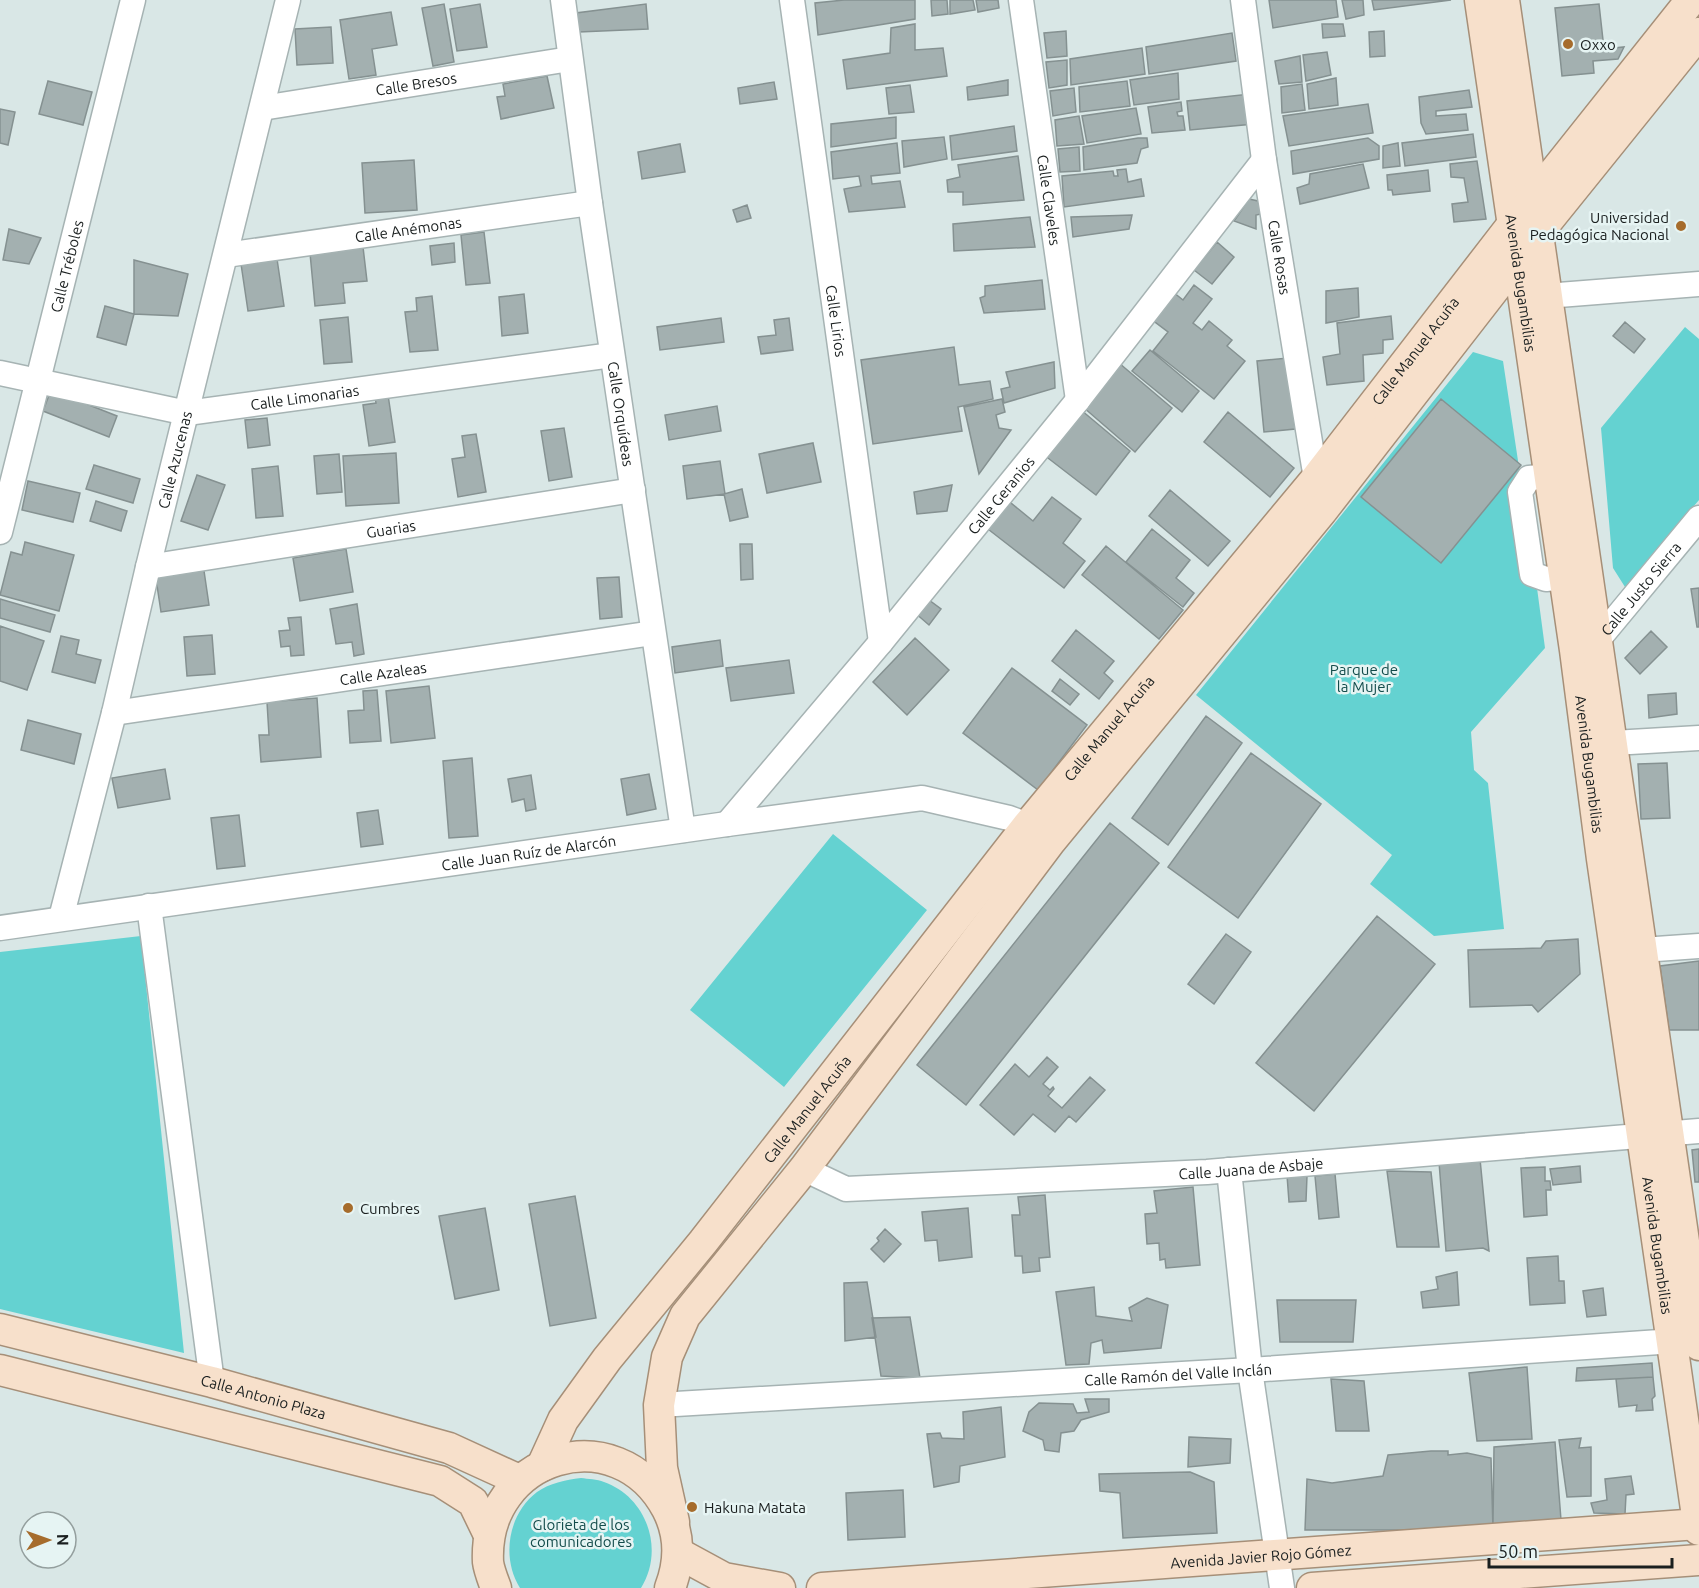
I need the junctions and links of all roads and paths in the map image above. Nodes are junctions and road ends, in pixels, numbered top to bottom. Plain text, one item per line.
1 (133, 0) edge
2 (288, 0) edge
3 (563, 0) edge
4 (792, 0) edge
5 (1021, 0) edge
6 (1243, 0) edge
7 (1480, 0) edge
8 (1504, 0) edge
9 (1691, 0) edge
10 (1699, 33) edge
11 (570, 59) junction
12 (262, 108) junction
13 (1264, 160) junction
14 (1532, 200) junction
15 (590, 203) junction
16 (1525, 230) junction
17 (226, 255) junction
18 (1517, 261) junction
19 (1699, 284) edge
20 (1546, 296) junction
21 (612, 355) junction
22 (0, 373) edge
23 (38, 383) junction
24 (1078, 400) junction
25 (187, 413) junction
26 (1315, 480) junction
27 (633, 490) junction
28 (1322, 511) junction
29 (1699, 518) edge
30 (0, 532) edge
31 (148, 567) junction
32 (652, 633) junction
33 (881, 642) junction
34 (1586, 645) junction
35 (114, 713) junction
36 (1699, 738) edge
37 (1612, 742) junction
38 (727, 824) junction
39 (683, 830) junction
40 (1039, 834) junction
41 (149, 906) junction
42 (61, 918) junction
43 (0, 928) edge
44 (1699, 946) edge
45 (1642, 950) junction
46 (1699, 1131) edge
47 (1656, 1135) junction
48 (804, 1169) junction
49 (1229, 1170) junction
50 (0, 1329) edge
51 (1692, 1342) edge
52 (0, 1370) edge
53 (1250, 1370) junction
54 (212, 1382) junction
55 (659, 1405) junction
56 (530, 1473) junction
57 (674, 1522) junction
58 (1699, 1526) edge
59 (489, 1535) junction
60 (678, 1553) junction
61 (1276, 1555) junction
62 (1699, 1560) edge
63 (496, 1588) edge
64 (670, 1588) edge
65 (780, 1588) edge
66 (822, 1588) edge
67 (1282, 1588) edge
68 (1312, 1588) edge

1 - 23 street, Calle Tréboles
2 - 12 street, Calle Azucenas
3 - 11 street, Calle Orquídeas
4 - 33 street, Calle Lirios
5 - 24 street, Calle Claveles
6 - 13 street, Calle Rosas
7 - 16 main road, Avenida Bugambilias
8 - 14 main road, Avenida Bugambilias
9 - 14 main road, Calle Manuel Acuña
10 - 16 main road, Calle Manuel Acuña
11 - 12 street, Calle Bresos
11 - 15 street, Calle Orquídeas
12 - 17 street, Calle Azucenas
13 - 24 street, Calle Geranios
13 - 26 street, Calle Rosas
14 - 16 main road, Calle Manuel Acuña
15 - 17 street, Calle Anémonas
15 - 21 street, Calle Orquídeas
16 - 18 main road, Avenida Bugambilias
16 - 20 main road, Avenida Bugambilias
16 - 26 main road, Calle Manuel Acuña
17 - 25 street, Calle Azucenas
18 - 28 main road, Calle Manuel Acuña
18 - 34 main road, Avenida Bugambilias
19 - 20 street
20 - 34 main road, Avenida Bugambilias
21 - 25 street, Calle Limonarias
21 - 27 street, Calle Orquídeas
22 - 23 street, Calle Limonarias
23 - 25 street, Calle Limonarias
23 - 30 street, Calle Tréboles
24 - 33 street, Calle Geranios
25 - 31 street, Calle Azucenas
26 - 28 street, Calle Rosas
26 - 40 main road, Calle Manuel Acuña
27 - 31 street, Guarias
27 - 32 street, Calle Orquídeas
28 - 40 main road, Calle Manuel Acuña
29 - 34 street, Calle Justo Sierra
31 - 35 street, Calle Azucenas
32 - 35 street, Calle Azaleas
32 - 39 street, Calle Orquídeas
33 - 38 street, Calle Geranios
34 - 37 main road, Avenida Bugambilias
34 - 47 main road, Avenida Bugambilias
35 - 42 street, Calle Azucenas
36 - 37 street
37 - 45 main road, Avenida Bugambilias
38 - 39 street, Calle Juan Ruíz de Alarcón
38 - 40 street, Calle Juan Ruíz de Alarcón
39 - 41 street, Calle Juan Ruíz de Alarcón
40 - 48 main road, Calle Manuel Acuña
40 - 56 main road, Calle Manuel Acuña
41 - 42 street, Calle Juan Ruíz de Alarcón
41 - 54 street
42 - 43 street, Calle Juan Ruíz de Alarcón
44 - 45 street
45 - 47 main road, Avenida Bugambilias
46 - 47 street, Calle Juana de Asbaje
47 - 49 street, Calle Juana de Asbaje
47 - 51 main road, Avenida Bugambilias
48 - 49 street, Calle Juana de Asbaje
48 - 55 main road, Calle Manuel Acuña
49 - 53 street
50 - 54 main road, Calle Antonio Plaza
51 - 53 street, Calle Ramón del Valle Inclán
51 - 58 main road, Avenida Bugambilias
52 - 59 main road
53 - 55 street, Calle Ramón del Valle Inclán
53 - 61 street
54 - 56 main road, Calle Antonio Plaza
55 - 57 main road, Calle Manuel Acuña
56 - 57 main road
56 - 59 main road, Calle Manuel Acuña
57 - 60 main road, Calle Manuel Acuña
58 - 61 main road, Avenida Javier Rojo Gómez
59 - 63 main road
60 - 64 main road, Calle Manuel Acuña
60 - 65 main road
61 - 66 main road, Avenida Javier Rojo Gómez
61 - 67 street
62 - 68 main road

